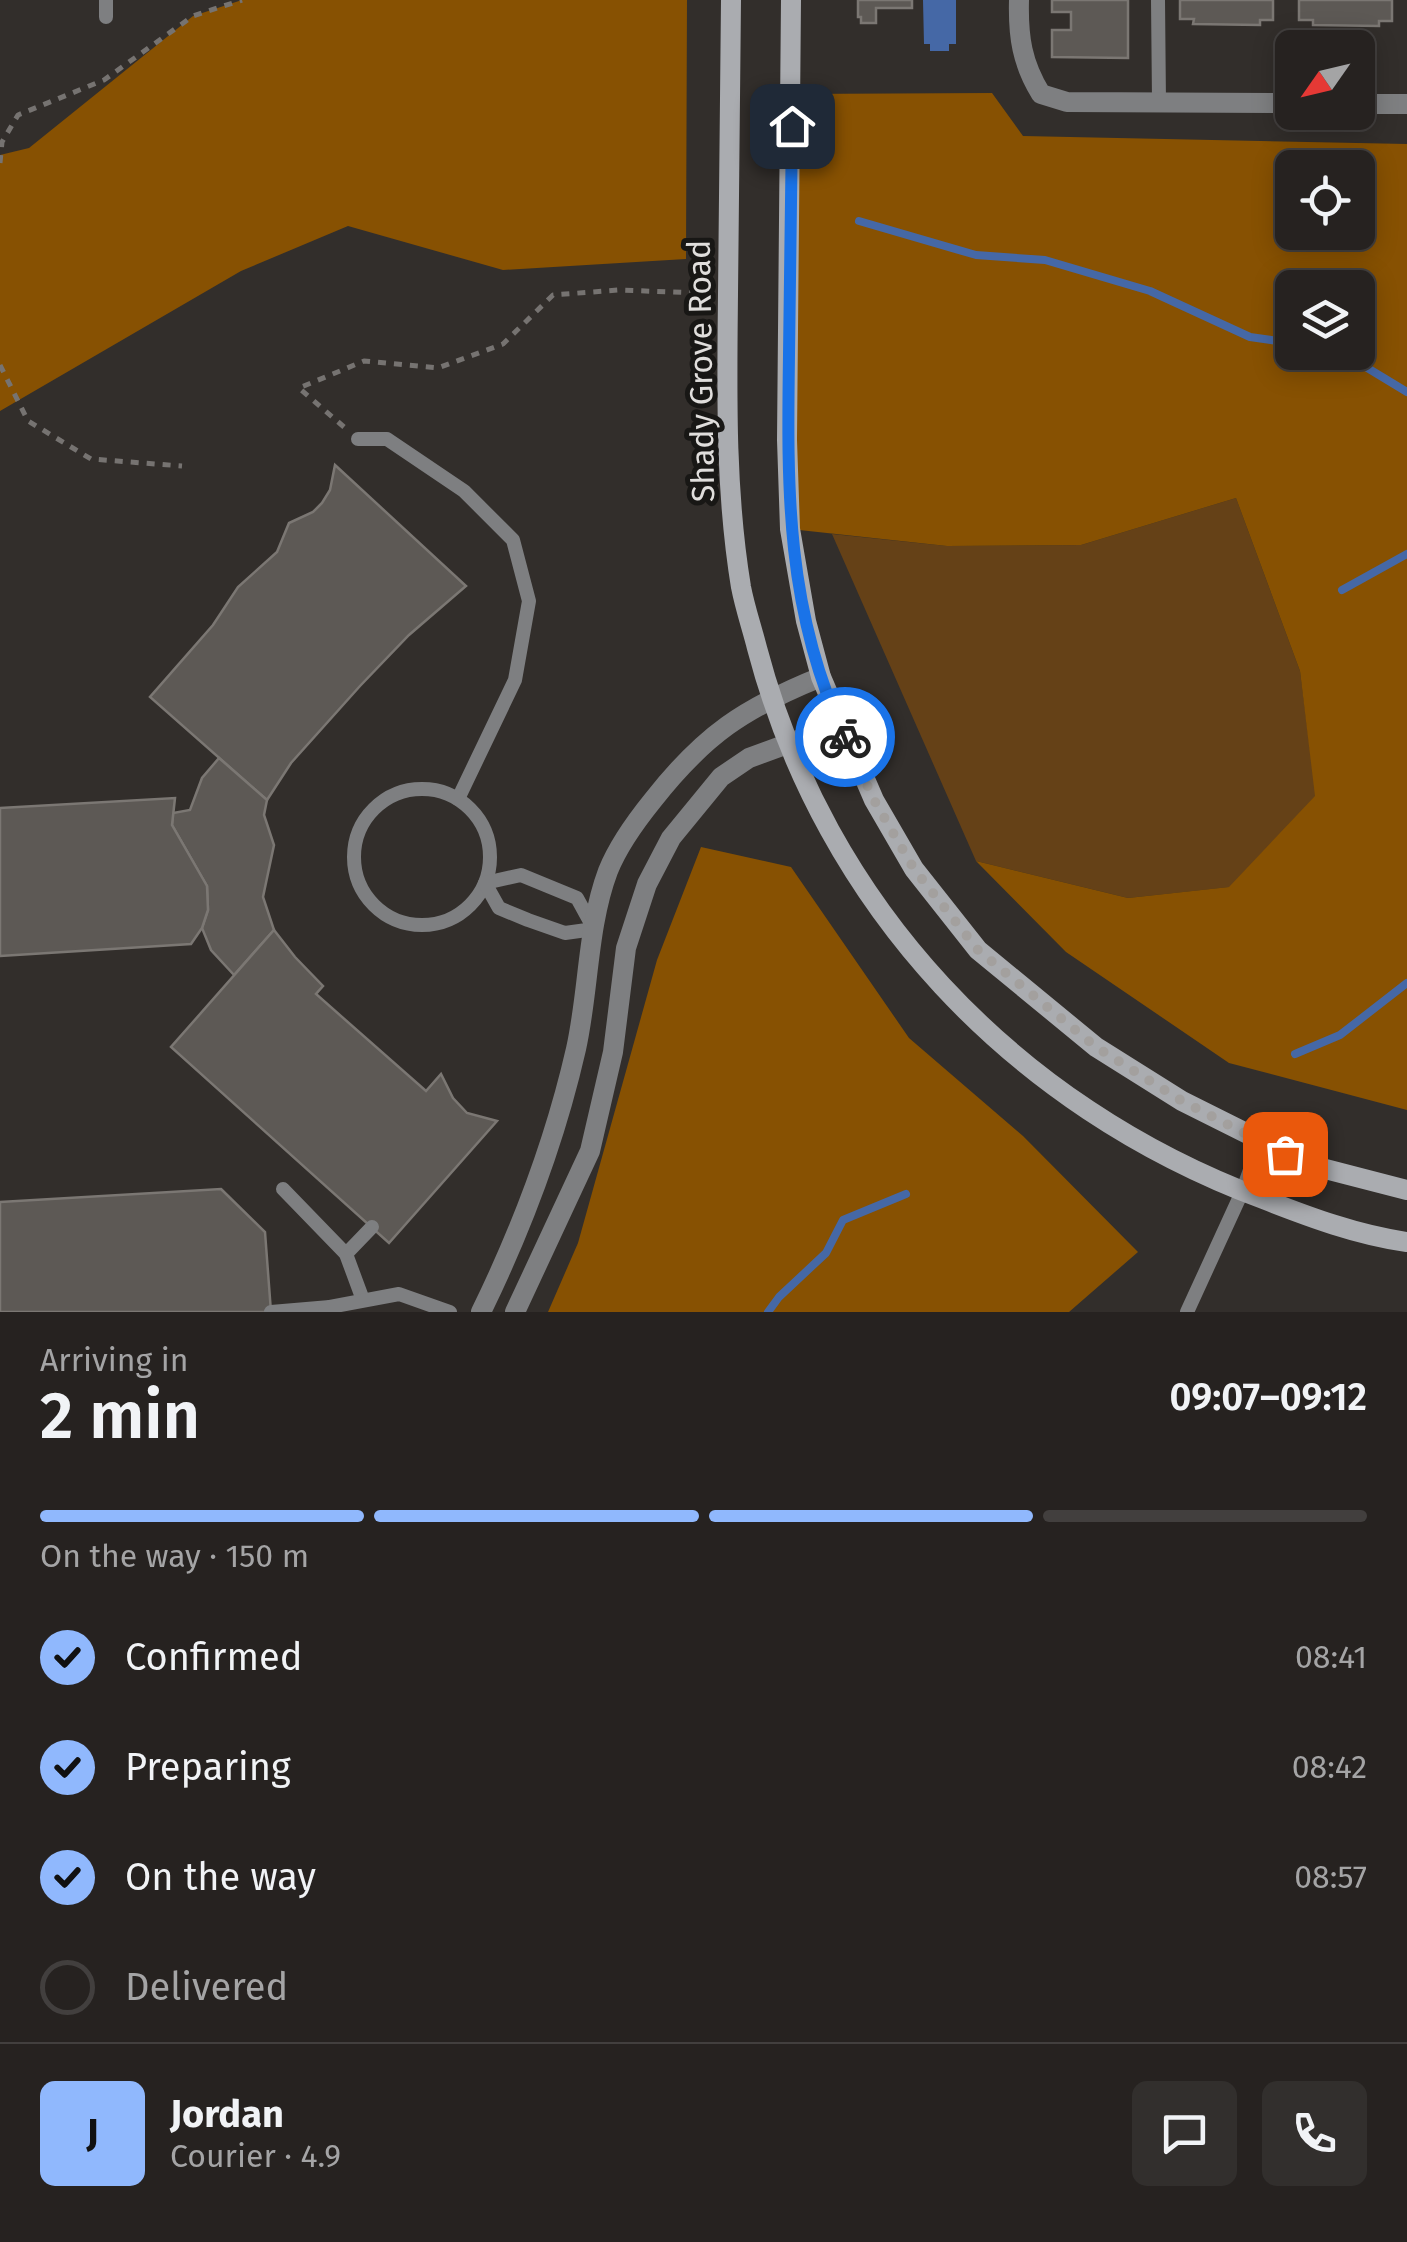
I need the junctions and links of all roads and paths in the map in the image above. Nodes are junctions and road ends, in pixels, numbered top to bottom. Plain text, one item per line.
1 (106, 0) edge
2 (242, 0) edge
3 (731, 0) edge
4 (792, 0) edge
5 (1019, 0) edge
6 (1158, 0) edge
7 (106, 17) dead end
8 (1158, 102) junction
9 (1275, 103) edge
10 (1375, 104) edge
11 (1407, 104) edge
12 (0, 163) edge
13 (700, 293) dead end
14 (0, 366) edge
15 (358, 439) joint
16 (182, 466) dead end
17 (821, 677) junction
18 (770, 698) junction
19 (839, 725) junction
20 (786, 744) junction
21 (458, 799) junction
22 (485, 883) junction
23 (594, 930) junction
24 (630, 938) junction
25 (1260, 1142) junction
26 (284, 1190) dead end
27 (1407, 1190) edge
28 (1242, 1192) junction
29 (372, 1227) dead end
30 (1407, 1242) edge
31 (346, 1254) junction
32 (363, 1300) junction
33 (328, 1309) edge
34 (271, 1312) edge
35 (450, 1312) edge
36 (480, 1312) edge
37 (515, 1312) edge
38 (1187, 1312) edge

1 - 7 lane
2 - 12 path
3 - 18 main road, Shady Grove Road
4 - 17 main road
5 - 8 street
6 - 8 lane
8 - 9 street
10 - 11 street
13 - 15 path
14 - 16 path
15 - 21 lane
17 - 18 street
17 - 19 main road
18 - 20 main road, Shady Grove Road
18 - 23 street
19 - 20 street
19 - 25 main road
20 - 24 street
20 - 28 main road, Shady Grove Road
21 - 22 lane
21 - 22 lane
22 - 23 lane
22 - 23 lane
23 - 24 street
23 - 36 street
24 - 37 street
25 - 27 main road
25 - 28 lane
26 - 31 lane
28 - 30 main road, Shady Grove Road
28 - 38 lane
29 - 31 lane
31 - 32 lane
32 - 33 lane
32 - 35 lane
33 - 34 lane

